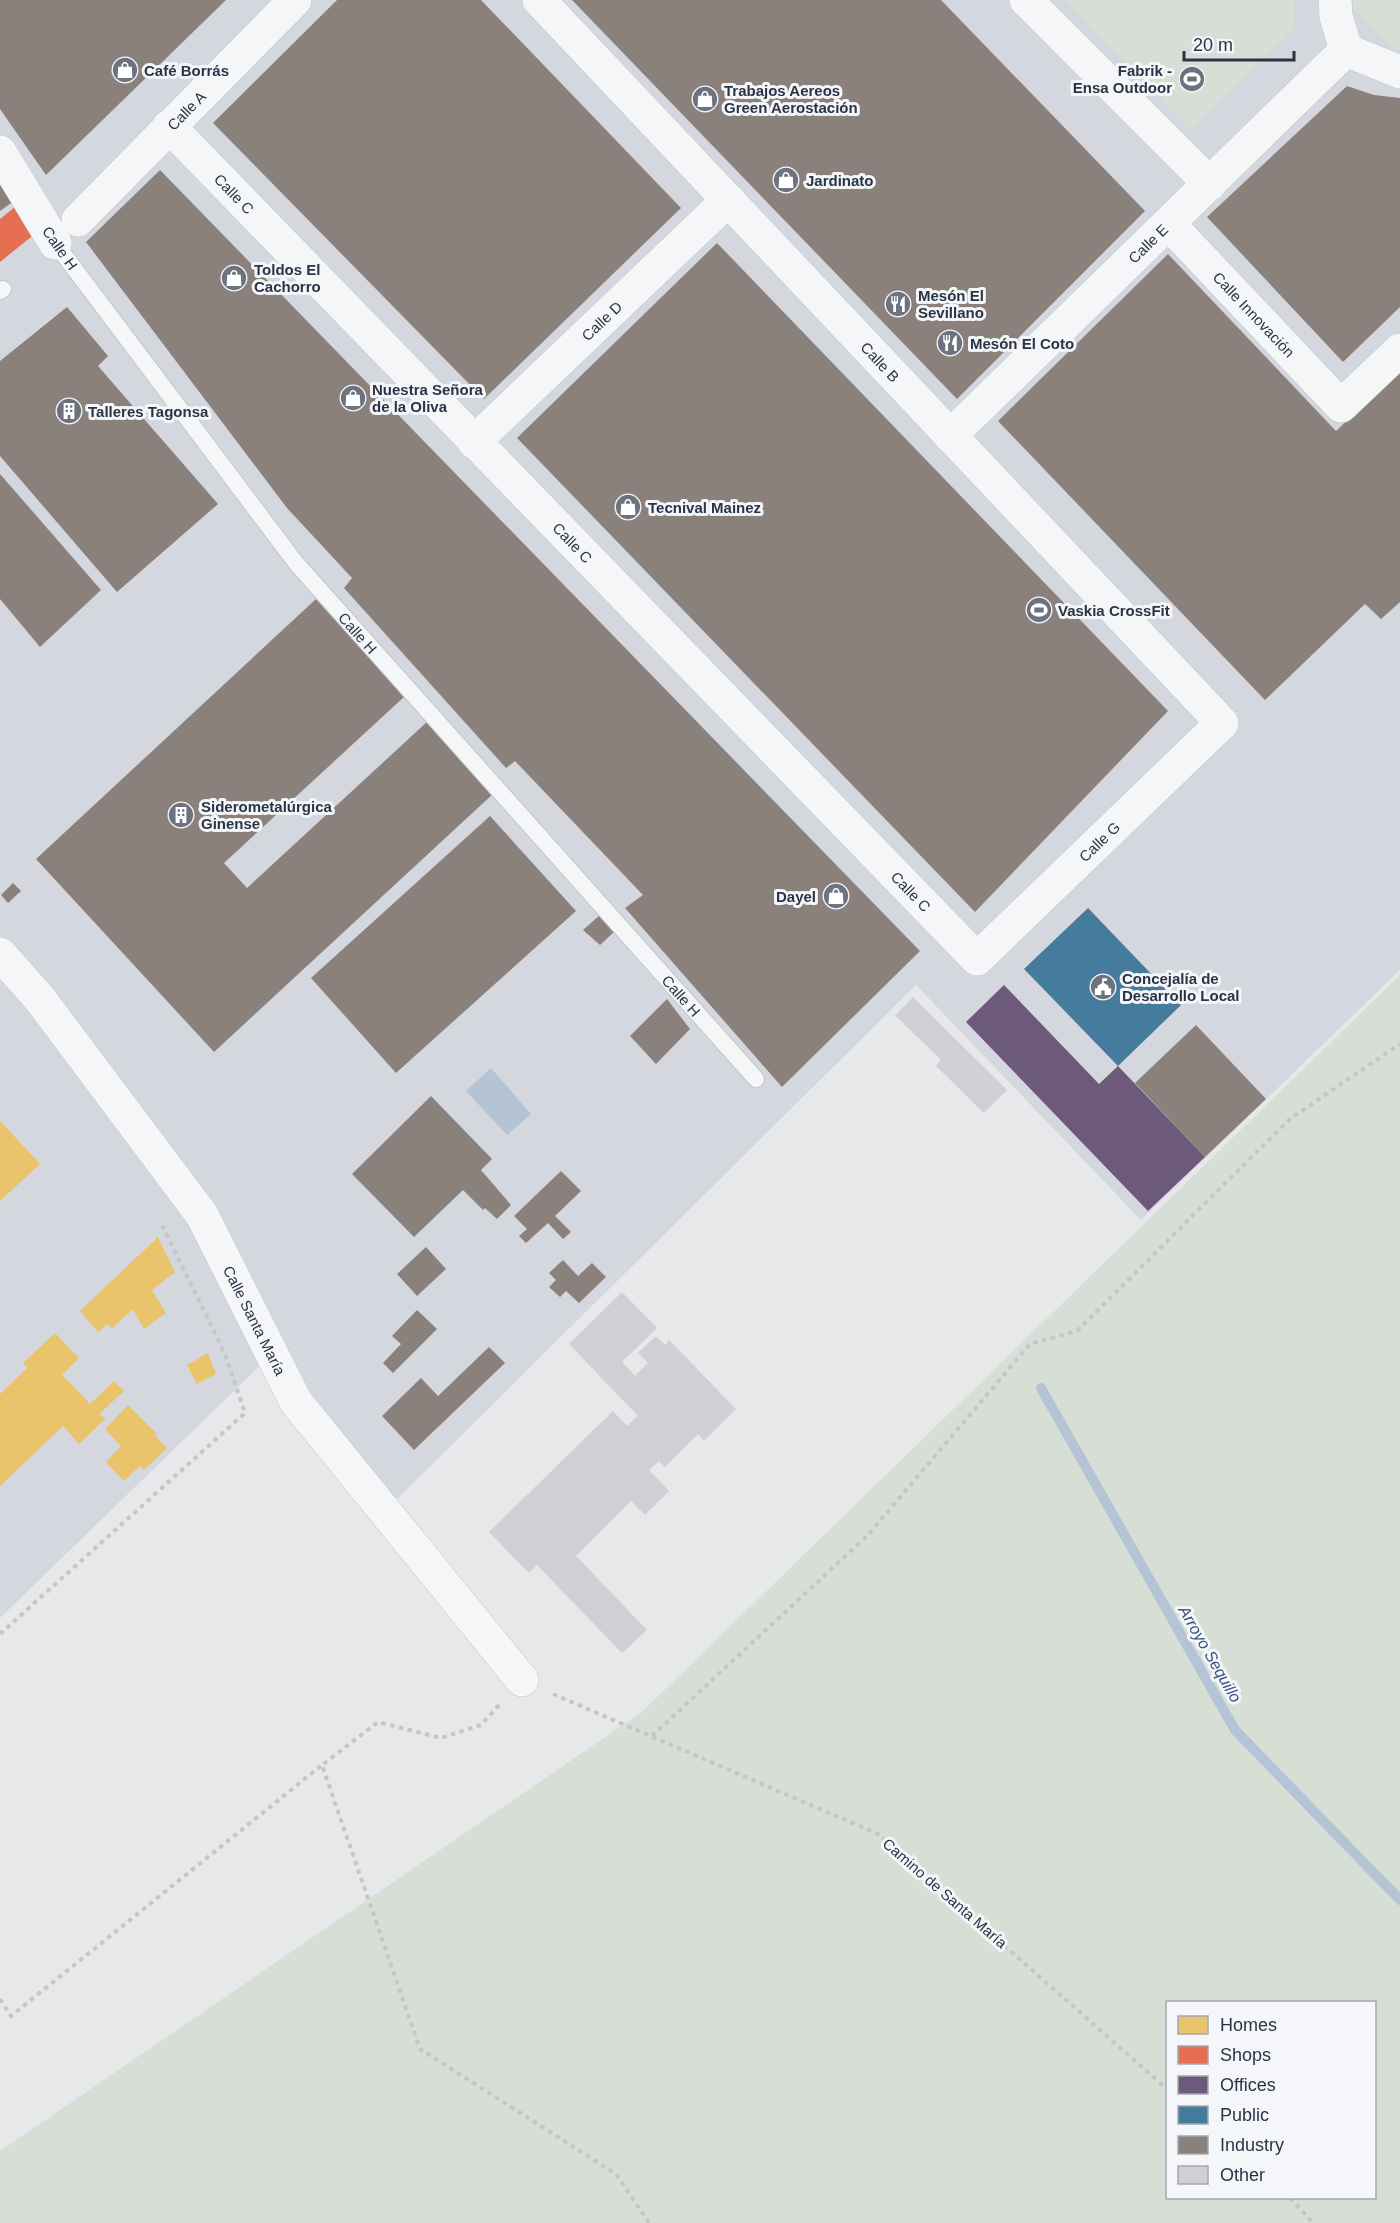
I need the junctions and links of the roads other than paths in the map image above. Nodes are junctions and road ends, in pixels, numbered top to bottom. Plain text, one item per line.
1 (296, 0) edge
2 (539, 0) edge
3 (1026, 0) edge
4 (1335, 0) edge
5 (1346, 50) junction
6 (1400, 72) edge
7 (170, 126) junction
8 (0, 152) edge
9 (1210, 184) junction
10 (728, 200) junction
11 (78, 220) dead end
12 (1169, 224) junction
13 (55, 243) joint
14 (1400, 350) edge
15 (950, 436) junction
16 (474, 441) junction
17 (1222, 723) joint
18 (0, 954) edge
19 (977, 959) joint
20 (756, 1079) dead end
21 (522, 1680) road end

1 - 7 street, Calle A
2 - 10 street, Calle B
3 - 9 street
4 - 5 street
5 - 6 street
5 - 9 street, Calle E
7 - 11 street, Calle A
7 - 16 street, Calle C
8 - 13 street, Calle H
9 - 12 street, Calle E
10 - 15 street, Calle B
10 - 16 street, Calle D
12 - 14 street, Calle Innovación
12 - 15 street, Calle E
13 - 20 lane, Calle H
15 - 17 street, Calle B
16 - 19 street, Calle C
17 - 19 street, Calle G
18 - 21 street, Calle Santa María

